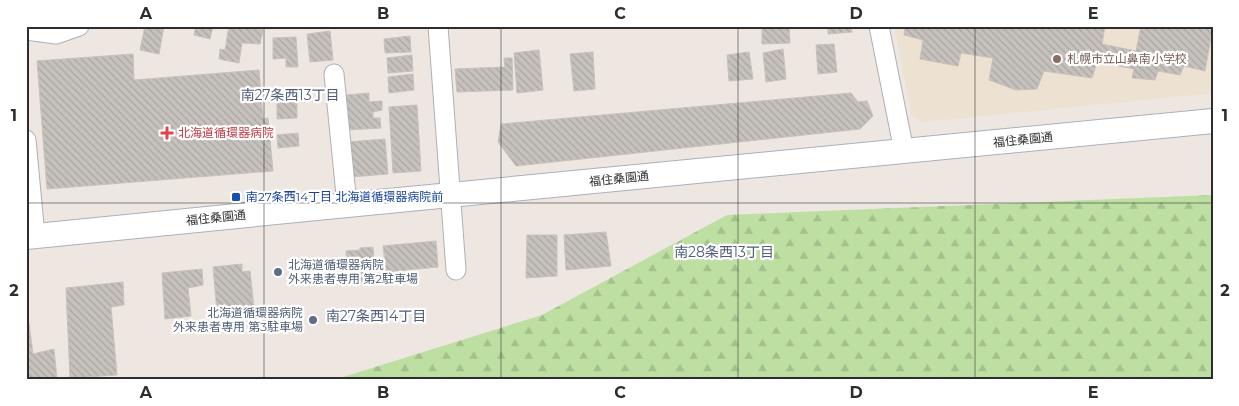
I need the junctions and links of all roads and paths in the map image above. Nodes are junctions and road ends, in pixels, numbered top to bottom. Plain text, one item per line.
1 (79, 26) edge
2 (438, 26) edge
3 (879, 26) edge
4 (26, 30) edge
5 (334, 74) dead end
6 (1213, 121) edge
7 (26, 140) edge
8 (904, 151) junction
9 (451, 195) junction
10 (346, 205) junction
11 (31, 237) edge
12 (456, 270) dead end

1 - 4 street
2 - 9 street
3 - 8 street
5 - 10 street
6 - 8 street, 福住桑園通
7 - 11 street
8 - 9 street, 福住桑園通
9 - 10 street, 福住桑園通
9 - 12 street
10 - 11 street, 福住桑園通

